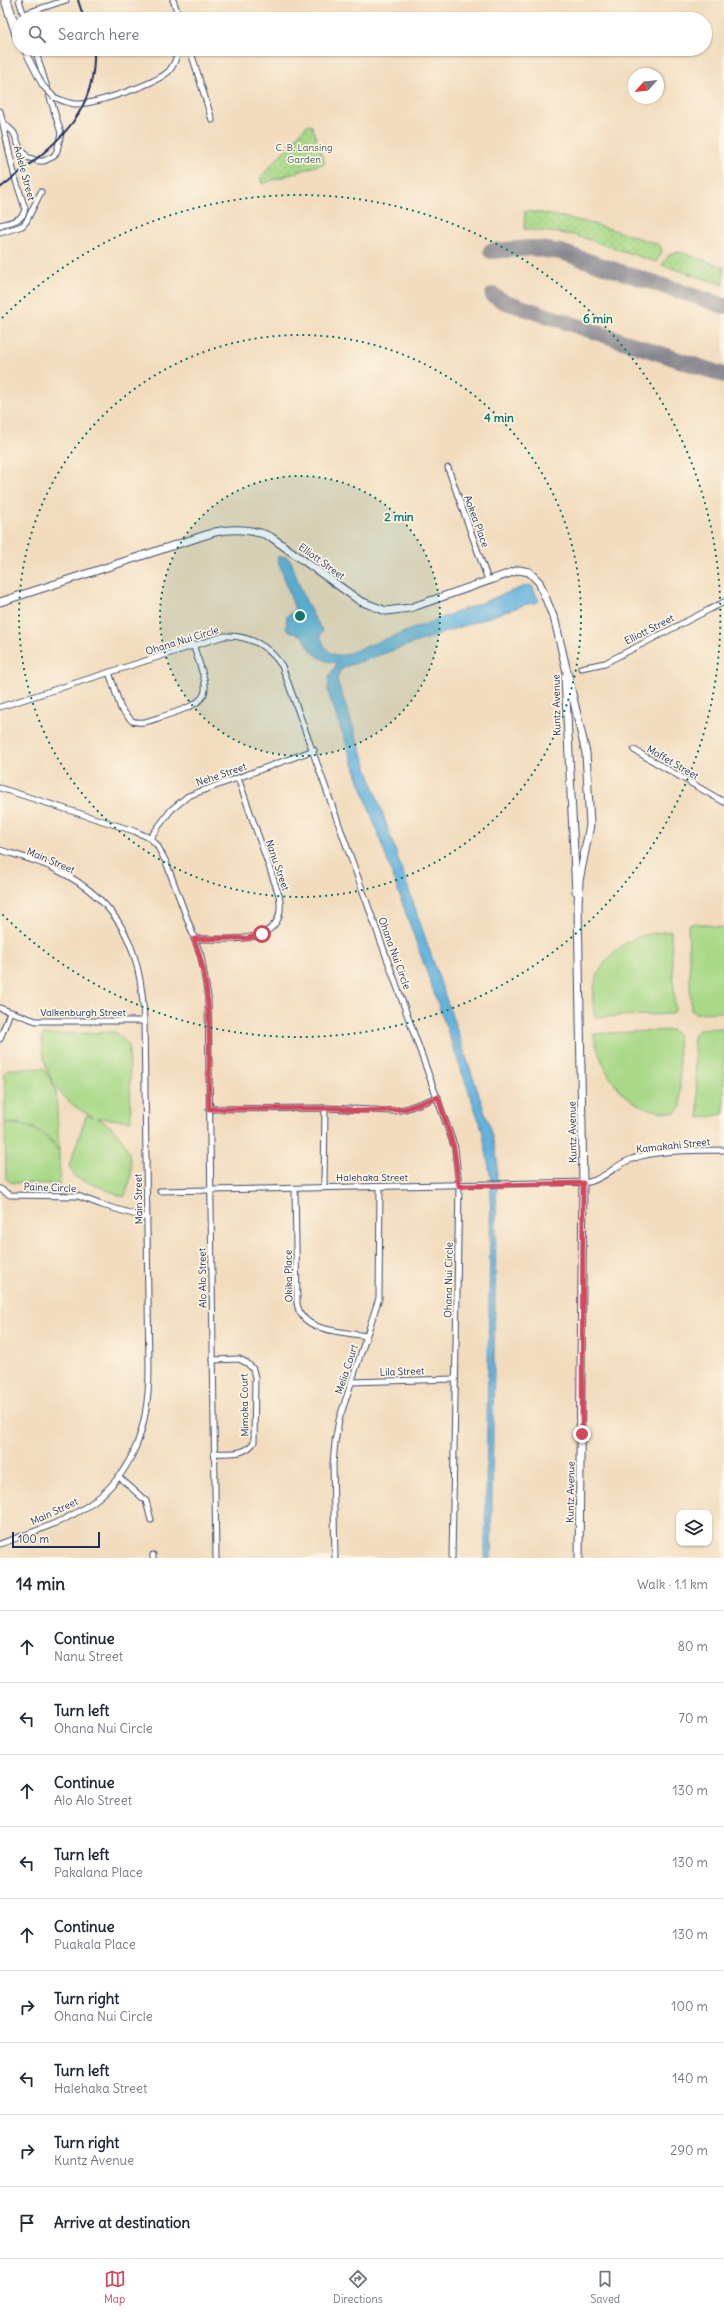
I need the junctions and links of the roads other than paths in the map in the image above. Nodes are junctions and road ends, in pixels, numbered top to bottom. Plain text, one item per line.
1 (6, 0) edge
2 (19, 0) edge
3 (66, 0) edge
4 (171, 0) edge
5 (23, 12) edge
6 (36, 12) edge
7 (174, 12) edge
8 (177, 12) edge
9 (12, 18) edge
10 (27, 56) edge
11 (37, 56) edge
12 (177, 56) edge
13 (192, 56) edge
14 (0, 111) edge
15 (212, 120) dead end
16 (4, 123) junction
17 (41, 192) dead end
18 (1, 224) edge
19 (0, 233) edge
20 (448, 468) dead end
21 (488, 580) junction
22 (0, 602) edge
23 (724, 602) edge
24 (193, 644) junction
25 (582, 668) dead end
26 (565, 669) junction
27 (109, 672) junction
28 (0, 707) edge
29 (314, 750) junction
30 (634, 750) dead end
31 (238, 778) junction
32 (0, 788) edge
33 (724, 802) edge
34 (150, 838) junction
35 (0, 850) edge
36 (578, 899) junction
37 (194, 939) junction
38 (0, 1008) edge
39 (10, 1012) junction
40 (144, 1021) junction
41 (0, 1039) edge
42 (438, 1097) junction
43 (325, 1108) junction
44 (209, 1109) junction
45 (724, 1150) edge
46 (583, 1183) junction
47 (459, 1186) junction
48 (324, 1187) junction
49 (380, 1187) junction
50 (0, 1189) edge
51 (210, 1189) junction
52 (295, 1189) junction
53 (160, 1191) dead end
54 (147, 1218) junction
55 (366, 1336) junction
56 (213, 1360) junction
57 (454, 1379) junction
58 (351, 1382) junction
59 (214, 1453) junction
60 (118, 1476) junction
61 (150, 1520) dead end
62 (0, 1544) edge
63 (216, 1558) edge
64 (335, 1558) edge
65 (452, 1558) edge
66 (579, 1558) edge

1 - 9 highway
2 - 5 street
3 - 6 street
4 - 7 street
4 - 8 street
10 - 12 street, bridge
11 - 16 street
13 - 15 street
14 - 16 street, Aolele Street
16 - 18 street, Aolele Street
17 - 19 street, Aolele Street
18 - 19 street
20 - 21 street, Aokea Place
21 - 22 street, Elliott Street
21 - 26 street, Elliott Street
23 - 25 street, Elliott Street
24 - 27 street, Ohana Nui Circle
24 - 27 street
24 - 29 street, Ohana Nui Circle
26 - 36 street, Kuntz Avenue
26 - 36 street, Kuntz Avenue
27 - 28 street, Ohana Nui Circle
29 - 31 street, Nehe Street
29 - 42 street, Ohana Nui Circle
30 - 33 street, Moffet Street
31 - 34 street, Nehe Street
31 - 37 street, Nanu Street
32 - 34 street
34 - 37 street
35 - 40 street, Main Street
36 - 46 street, Kuntz Avenue
37 - 44 street, Alo Alo Street
38 - 39 street, Valkenburgh Street
39 - 40 street, Valkenburgh Street
39 - 41 street
40 - 54 street, Main Street
42 - 43 street
42 - 47 street, Ohana Nui Circle
43 - 44 street
43 - 48 street
44 - 51 street, Alo Alo Street
45 - 46 street, Kamakahi Street
46 - 47 street, Halehaka Street
46 - 66 street, Kuntz Avenue
47 - 49 street, Halehaka Street
47 - 57 street, Ohana Nui Circle
48 - 49 street, Halehaka Street
48 - 52 street, Halehaka Street
49 - 55 street, Melia Court
50 - 54 street, Paine Circle
51 - 52 street, Halehaka Street
51 - 53 street, Halehaka Street
51 - 56 street, Alo Alo Street
52 - 55 street, Okika Place
54 - 60 street, Main Street
55 - 58 street, Melia Court
56 - 59 street, Alo Alo Street
56 - 59 street, Mimoka Court
57 - 58 street, Lila Street
57 - 65 street, Ohana Nui Circle
58 - 64 street, Melia Court
59 - 63 street, Alo Alo Street
60 - 61 street
60 - 62 street, Main Street

